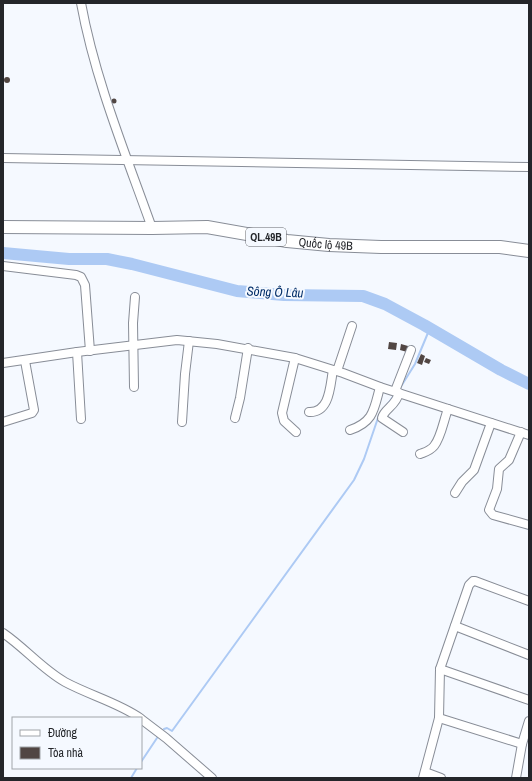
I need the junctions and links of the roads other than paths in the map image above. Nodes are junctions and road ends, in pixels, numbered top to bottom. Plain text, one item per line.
1 (81, 3) edge
2 (3, 158) edge
3 (128, 161) junction
4 (529, 167) edge
5 (3, 228) edge
6 (152, 228) junction
7 (529, 251) edge
8 (3, 266) edge
9 (136, 297) dead end
10 (352, 326) dead end
11 (189, 341) junction
12 (134, 345) junction
13 (248, 348) junction
14 (411, 350) dead end
15 (90, 351) junction
16 (77, 352) junction
17 (295, 358) junction
18 (25, 361) junction
19 (3, 364) edge
20 (335, 371) junction
21 (134, 387) dead end
22 (380, 387) junction
23 (397, 392) junction
24 (448, 409) junction
25 (309, 412) dead end
26 (81, 418) dead end
27 (235, 418) dead end
28 (3, 422) edge
29 (182, 422) dead end
30 (491, 423) junction
31 (350, 430) dead end
32 (296, 432) dead end
33 (403, 432) dead end
34 (521, 432) junction
35 (529, 435) edge
36 (420, 454) dead end
37 (455, 493) dead end
38 (529, 525) edge
39 (529, 601) edge
40 (455, 626) junction
41 (3, 633) edge
42 (529, 655) edge
43 (440, 669) junction
44 (529, 700) edge
45 (138, 717) edge
46 (439, 718) junction
47 (142, 720) edge
48 (529, 722) edge
49 (522, 744) junction
50 (424, 775) edge
51 (212, 778) edge
52 (441, 778) edge
53 (516, 778) edge

1 - 3 street
2 - 3 street
3 - 4 street
3 - 6 street
5 - 6 main road, Quốc lộ 49B / QL.49B
6 - 7 main road, Quốc lộ 49B / QL.49B
8 - 15 street
9 - 12 street
10 - 20 street
11 - 12 street
11 - 13 street
11 - 29 street
12 - 15 street
12 - 21 street
13 - 17 street
13 - 27 street
14 - 23 street
15 - 16 street
16 - 18 street
16 - 26 street
17 - 20 street
17 - 32 street
18 - 19 street
18 - 28 street
20 - 22 street
20 - 25 street
22 - 23 street
22 - 31 street
23 - 24 street
23 - 33 street
24 - 30 street
24 - 36 street
30 - 34 street
30 - 37 street
34 - 35 street
34 - 38 street
39 - 40 street
40 - 42 street
40 - 43 street
41 - 45 street
43 - 44 street
43 - 46 street
46 - 49 street
46 - 50 street
47 - 51 street
48 - 49 street
49 - 53 street
50 - 52 street

